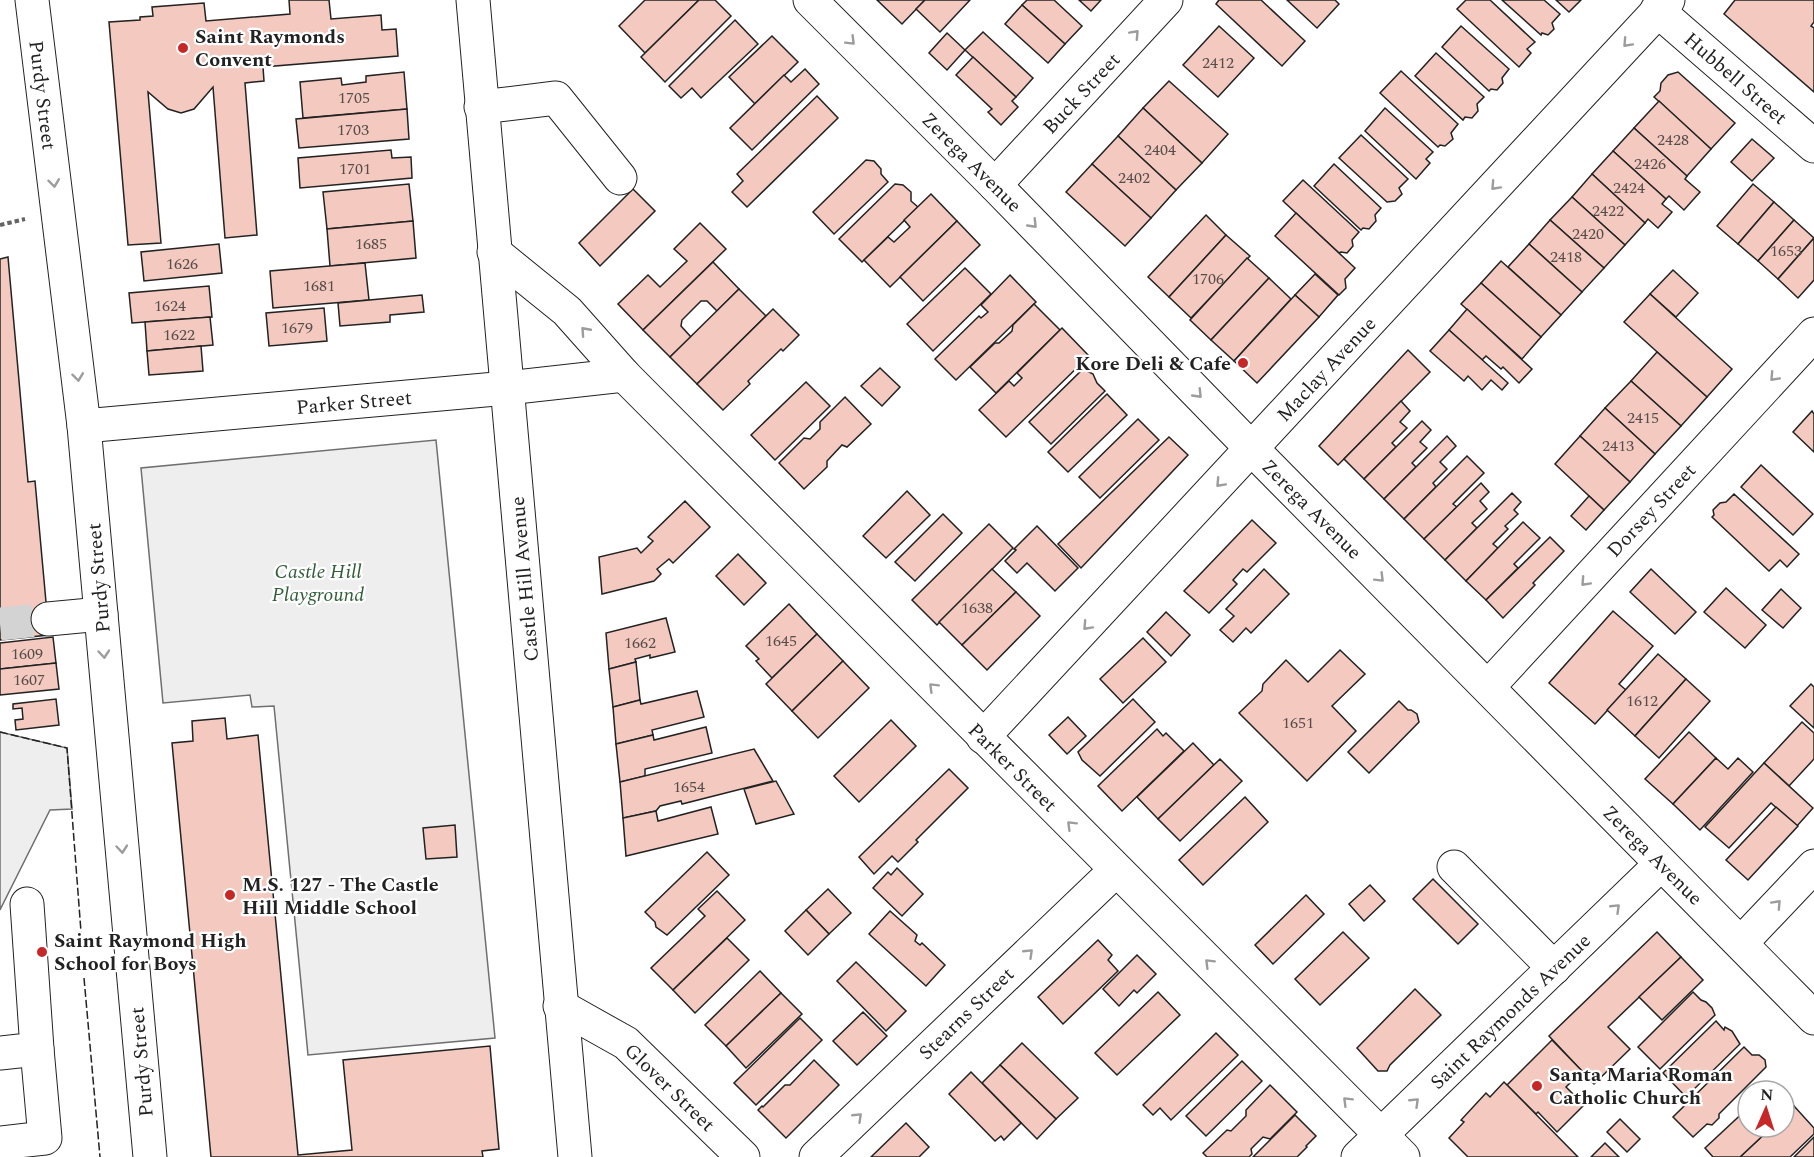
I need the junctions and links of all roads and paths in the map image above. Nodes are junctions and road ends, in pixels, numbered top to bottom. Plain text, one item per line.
1 (32, 0) edge
2 (473, 0) edge
3 (810, 0) edge
4 (1166, 0) edge
5 (1662, 5) edge
6 (481, 107) junction
7 (1814, 146) edge
8 (621, 178) dead end
9 (996, 185) junction
10 (28, 218) dead end
11 (0, 225) edge
12 (494, 252) junction
13 (1814, 334) edge
14 (624, 375) junction
15 (507, 388) junction
16 (84, 426) junction
17 (1252, 449) junction
18 (101, 614) junction
19 (48, 619) tunnel mouth
20 (1488, 687) junction
21 (983, 737) junction
22 (1661, 864) junction
23 (1814, 866) edge
24 (1454, 867) dead end
25 (1116, 870) junction
26 (27, 904) dead end
27 (1741, 943) junction
28 (1554, 968) junction
29 (560, 1006) junction
30 (1814, 1018) edge
31 (37, 1049) junction
32 (0, 1053) edge
33 (0, 1143) edge
34 (1392, 1146) edge
35 (150, 1157) edge
36 (575, 1157) edge
37 (743, 1157) edge
38 (816, 1157) edge
39 (1358, 1157) edge

1 -> 16 street, Purdy Street
2 - 6 street, Castle Hill Avenue
3 -> 9 street, Zerega Avenue
9 -> 4 street, Buck Street
5 - 7 street, Hubbell Street
5 -> 17 street, Maclay Avenue
6 - 8 street
6 - 12 street, Castle Hill Avenue
9 -> 17 street, Zerega Avenue
10 - 11 path
14 -> 12 street, Parker Street
12 - 15 street, Castle Hill Avenue
13 -> 20 street, Dorsey Street
14 - 15 street, Parker Street
21 -> 14 street, Parker Street
15 - 16 street, Parker Street
15 - 29 street, Castle Hill Avenue
16 - 18 street, Purdy Street
17 -> 20 street, Zerega Avenue
17 -> 21 street, Maclay Avenue
18 - 19 street
18 -> 35 street, Purdy Street
20 - 22 street, Zerega Avenue
25 -> 21 street, Parker Street
22 - 27 street, Zerega Avenue
28 -> 22 street, Saint Raymonds Avenue
27 -> 23 street
24 - 28 street
34 -> 25 street, Parker Street
38 -> 25 street, Stearns Street
26 - 31 street
27 - 30 street, Zerega Avenue
34 -> 28 street, Saint Raymonds Avenue
29 - 36 street, Castle Hill Avenue
29 - 37 street, Glover Street
31 - 32 street
31 - 33 street
34 - 39 street, Saint Raymonds Avenue

